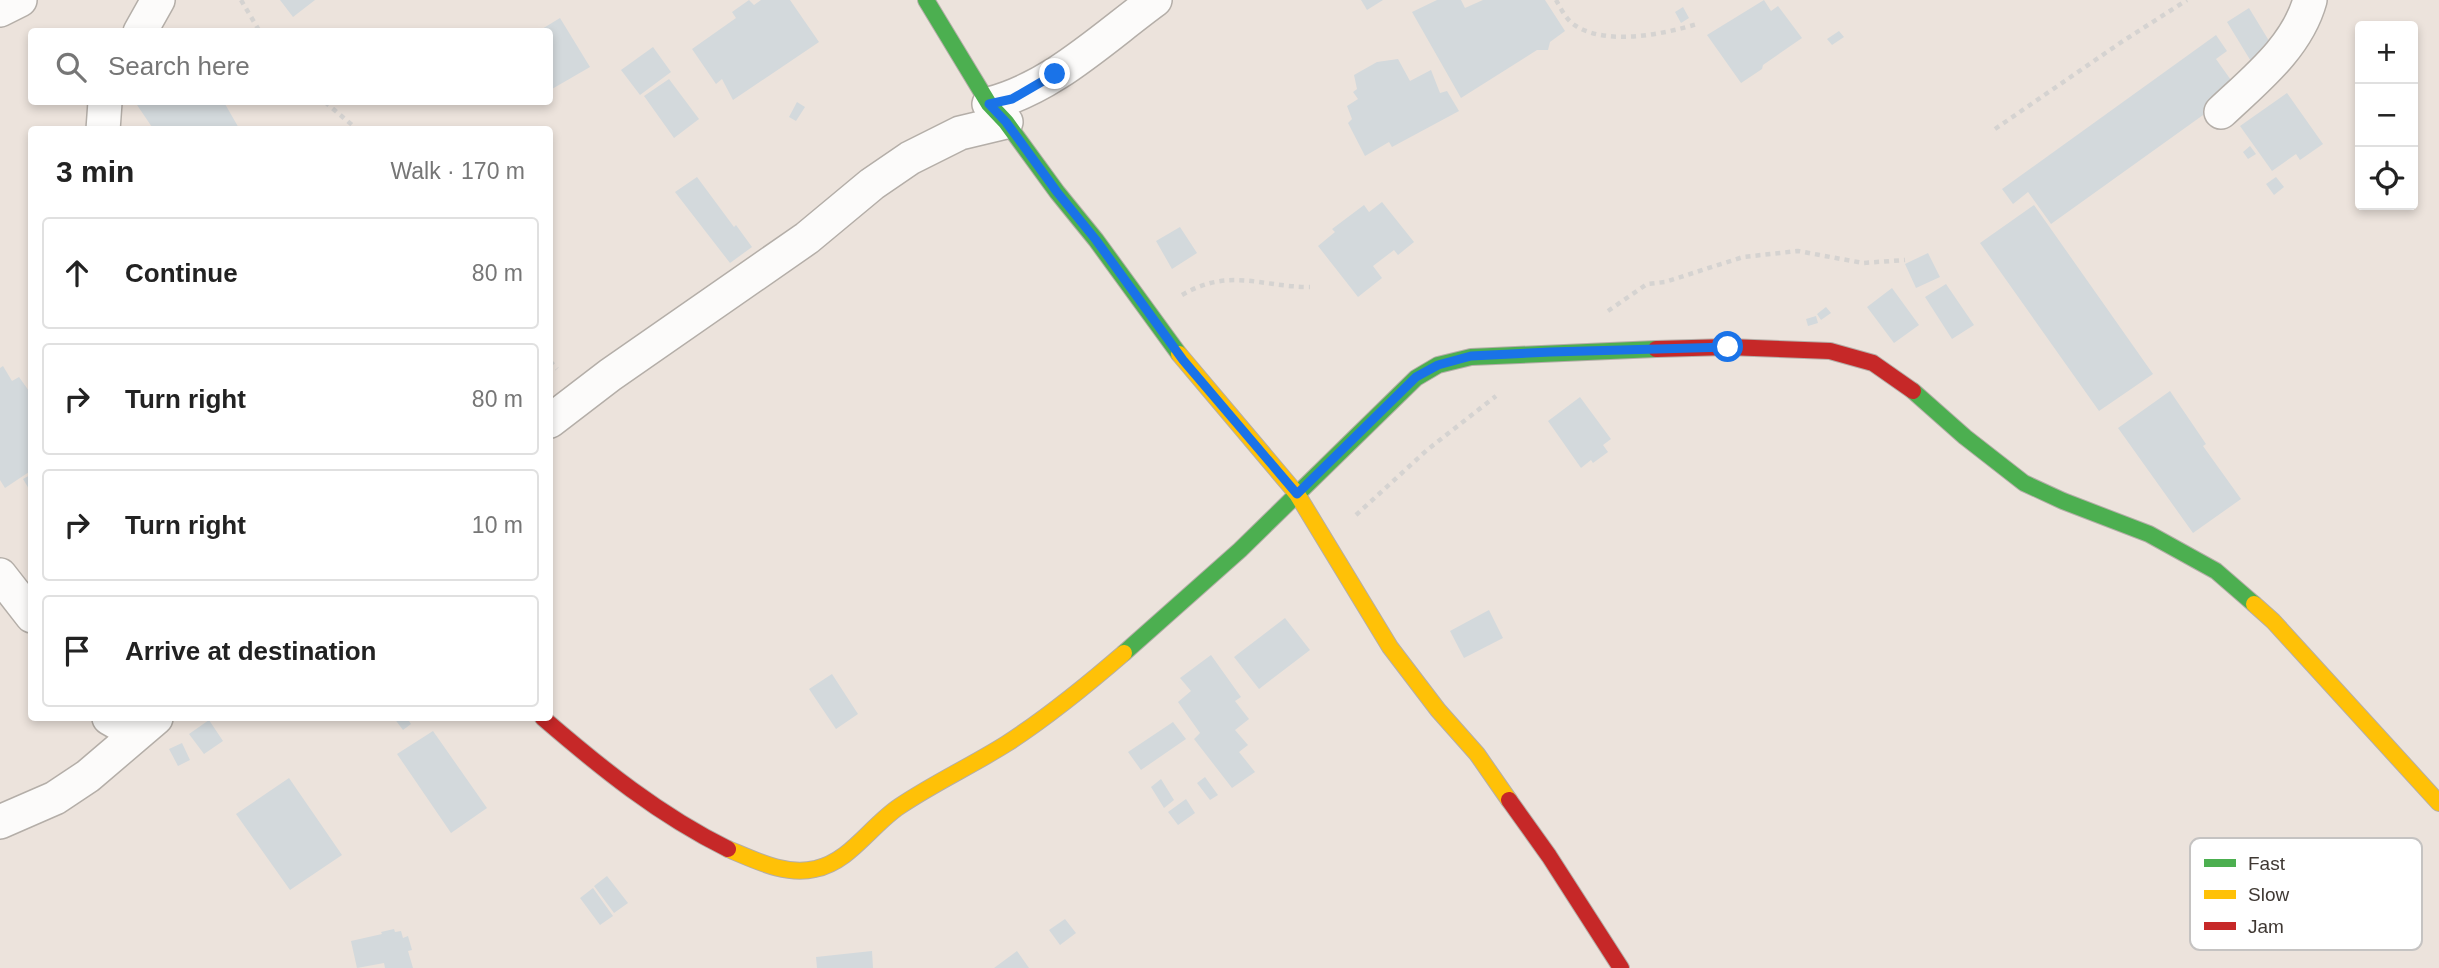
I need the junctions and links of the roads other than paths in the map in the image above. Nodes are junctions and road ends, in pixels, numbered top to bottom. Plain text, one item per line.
1 (20, 0) edge
2 (158, 0) edge
3 (926, 0) edge
4 (1155, 0) edge
5 (2310, 0) edge
6 (0, 10) edge
7 (142, 28) edge
8 (105, 105) edge
9 (2221, 112) dead end
10 (998, 113) junction
11 (103, 126) edge
12 (553, 419) edge
13 (1297, 494) junction
14 (0, 575) edge
15 (28, 610) edge
16 (123, 721) edge
17 (547, 721) edge
18 (147, 726) edge
19 (2439, 803) edge
20 (0, 822) edge
21 (1621, 968) edge

1 - 6 street
2 - 7 street
3 - 10 street
4 - 10 street
5 - 9 street
8 - 11 street
10 - 12 street
10 - 13 street
13 - 17 street
13 - 19 street
13 - 21 street
14 - 15 street
16 - 18 street
18 - 20 street

